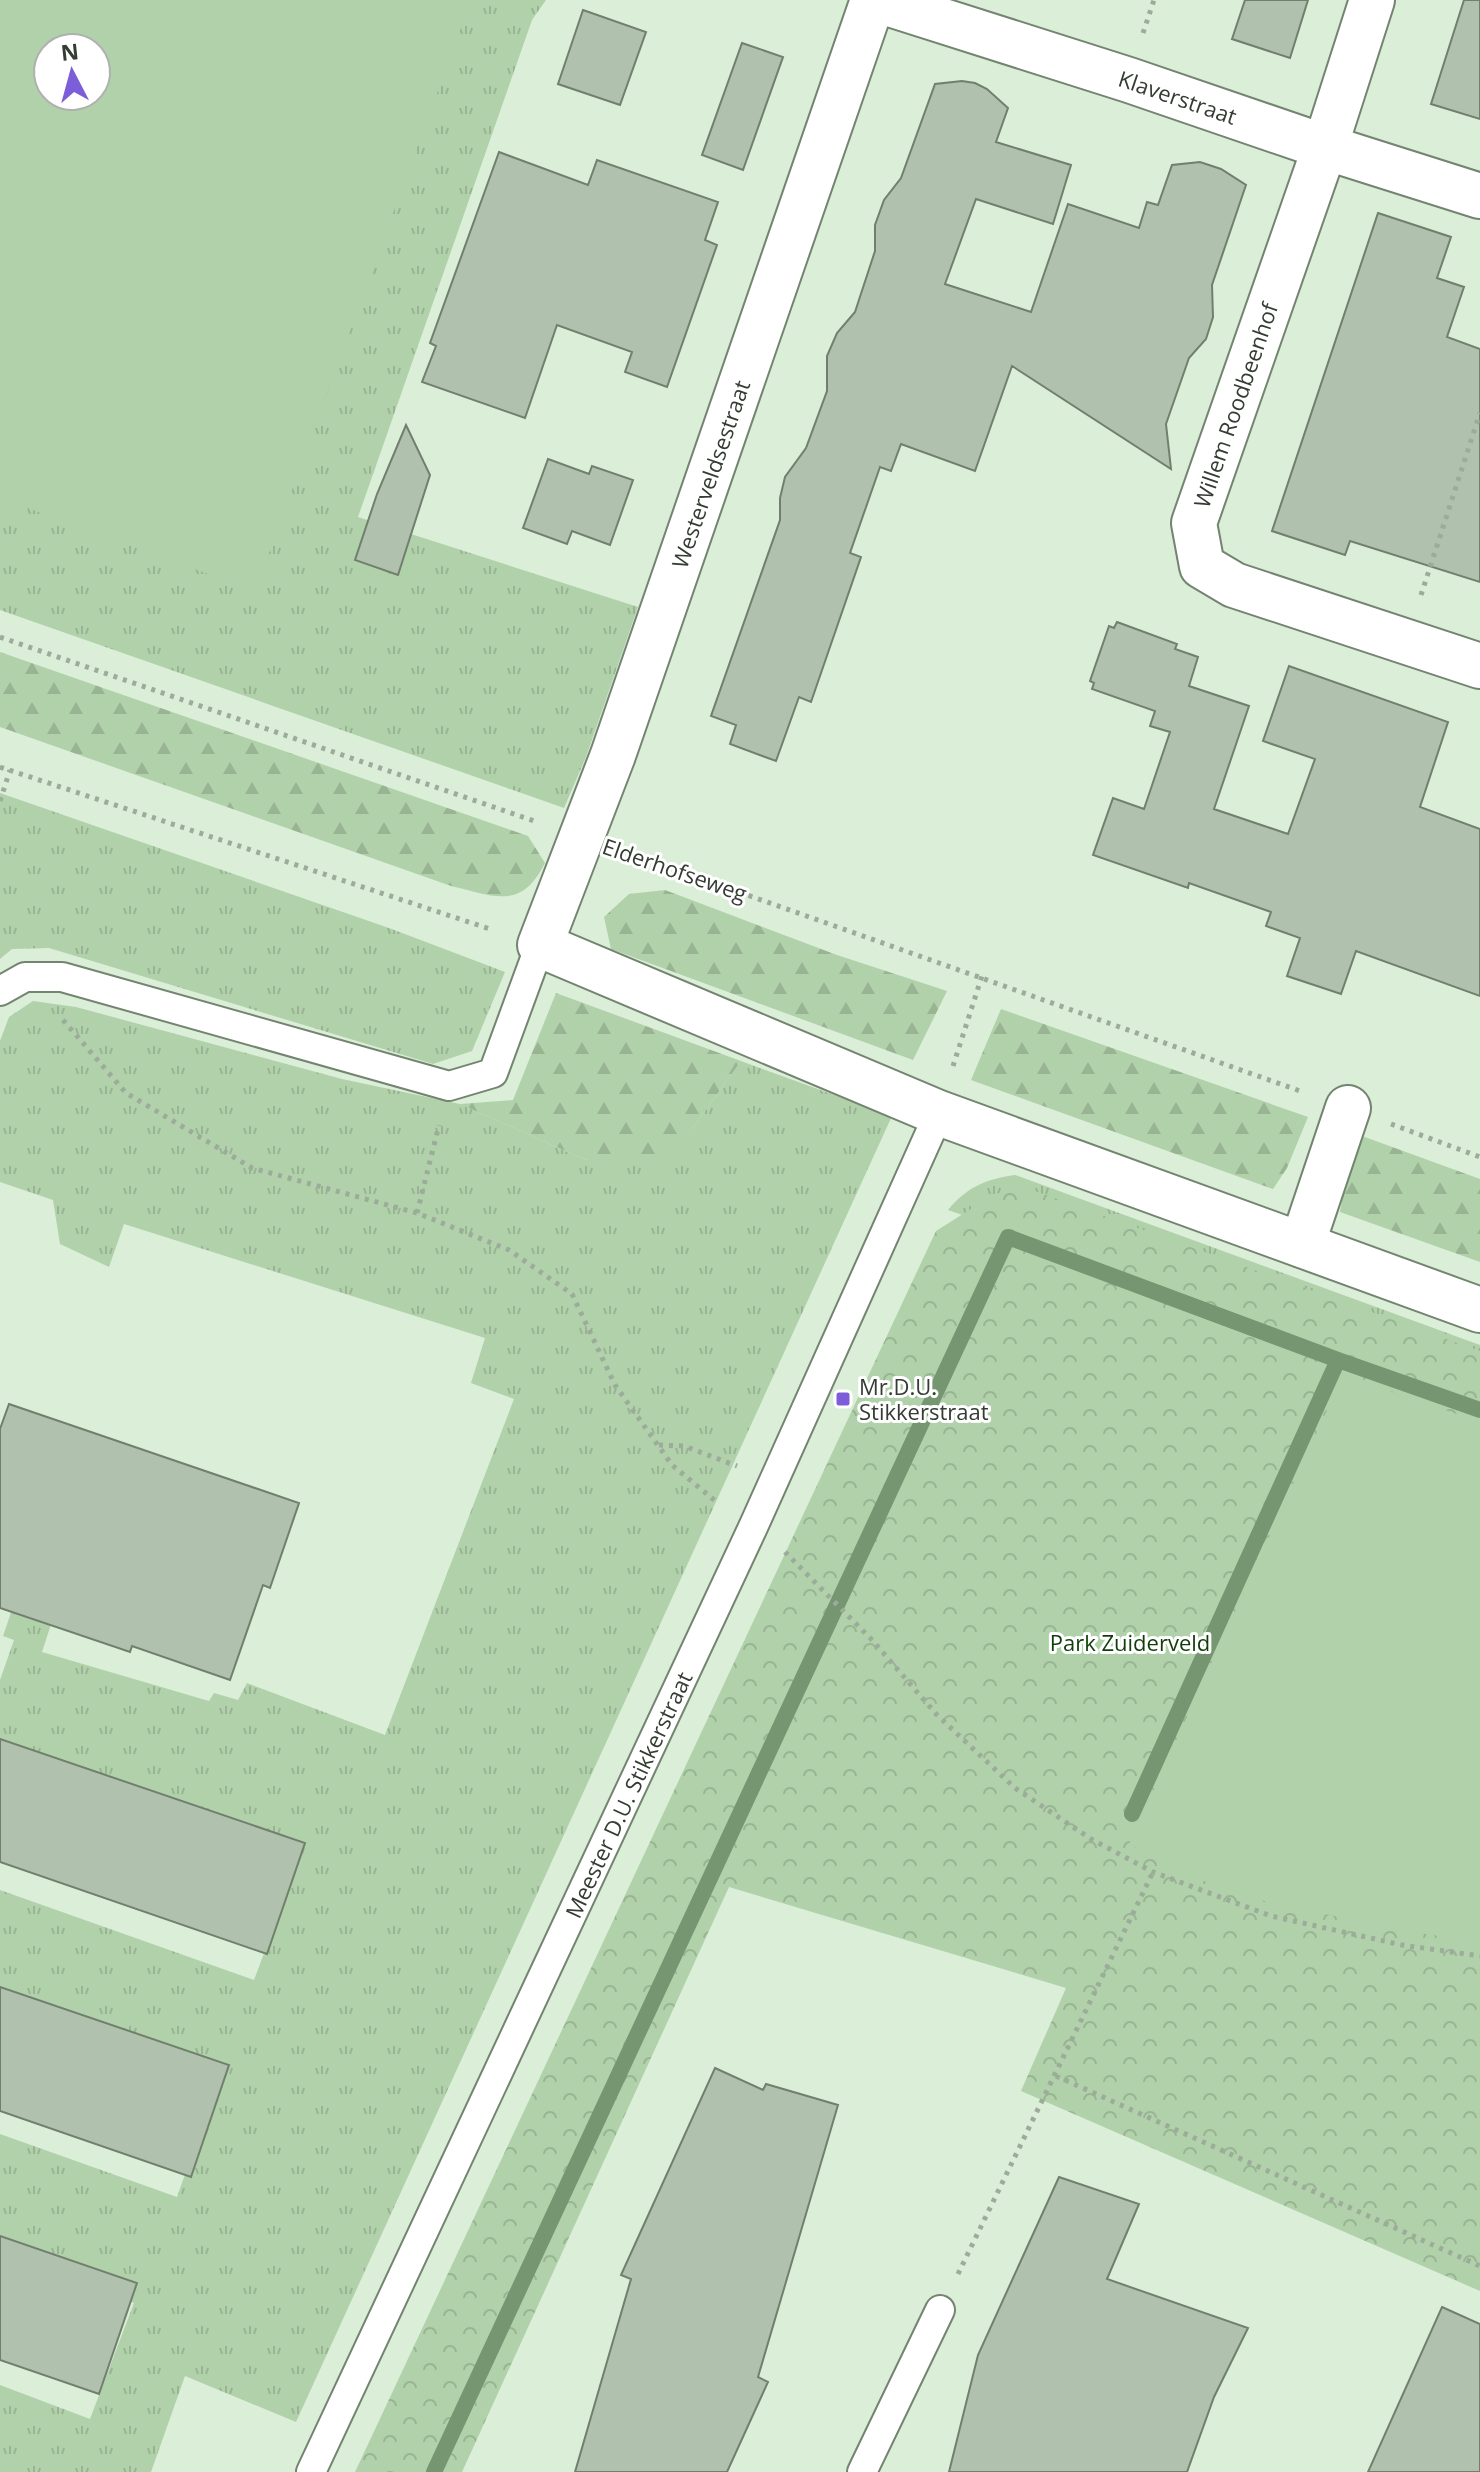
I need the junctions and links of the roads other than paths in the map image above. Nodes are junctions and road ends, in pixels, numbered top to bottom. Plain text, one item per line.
1 (875, 0) edge
2 (1372, 0) edge
3 (1325, 147) junction
4 (1480, 196) edge
5 (1480, 666) edge
6 (540, 945) junction
7 (0, 991) edge
8 (1348, 1108) road end
9 (939, 1113) junction
10 (1302, 1245) junction
11 (1480, 1310) edge
12 (940, 2310) road end
13 (311, 2472) edge
14 (862, 2472) edge

1 - 3 street, Klaverstraat
1 - 6 street, Westerveldsestraat
2 - 3 street, Willem Roodbeenhof
3 - 4 street, Klaverstraat
3 - 5 street, Willem Roodbeenhof
6 - 7 lane
6 - 9 street
8 - 10 street
9 - 10 street
9 - 13 lane, Meester D.U. Stikkerstraat
10 - 11 street
12 - 14 lane

